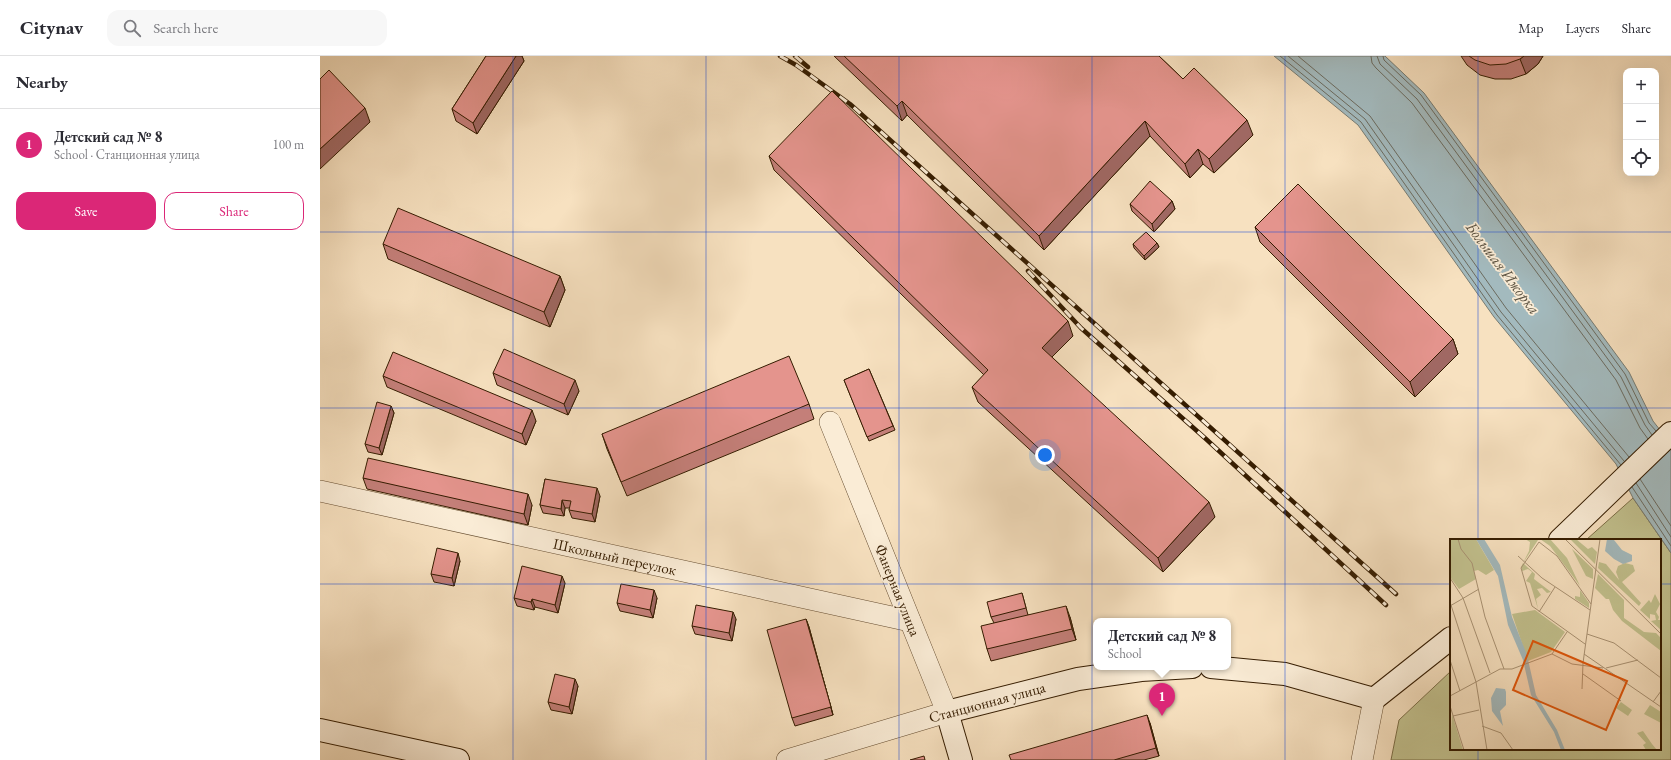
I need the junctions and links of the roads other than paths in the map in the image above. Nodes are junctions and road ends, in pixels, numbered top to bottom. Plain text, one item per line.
1 (830, 422) dead end
2 (1671, 433) edge
3 (320, 491) edge
4 (1561, 539) edge
5 (910, 621) junction
6 (1450, 639) edge
7 (1231, 669) edge
8 (1141, 670) edge
9 (1374, 699) junction
10 (947, 712) junction
11 (320, 730) edge
12 (458, 760) edge
13 (787, 760) edge
14 (961, 760) edge
15 (1362, 760) edge

1 - 5 street, Фанерная улица
2 - 4 street
3 - 5 street, Школьный переулок
5 - 10 street, Фанерная улица
6 - 9 street
7 - 9 street
8 - 10 street, Станционная улица
9 - 15 street
10 - 13 street, Станционная улица
10 - 14 street, Фанерная улица
11 - 12 street

